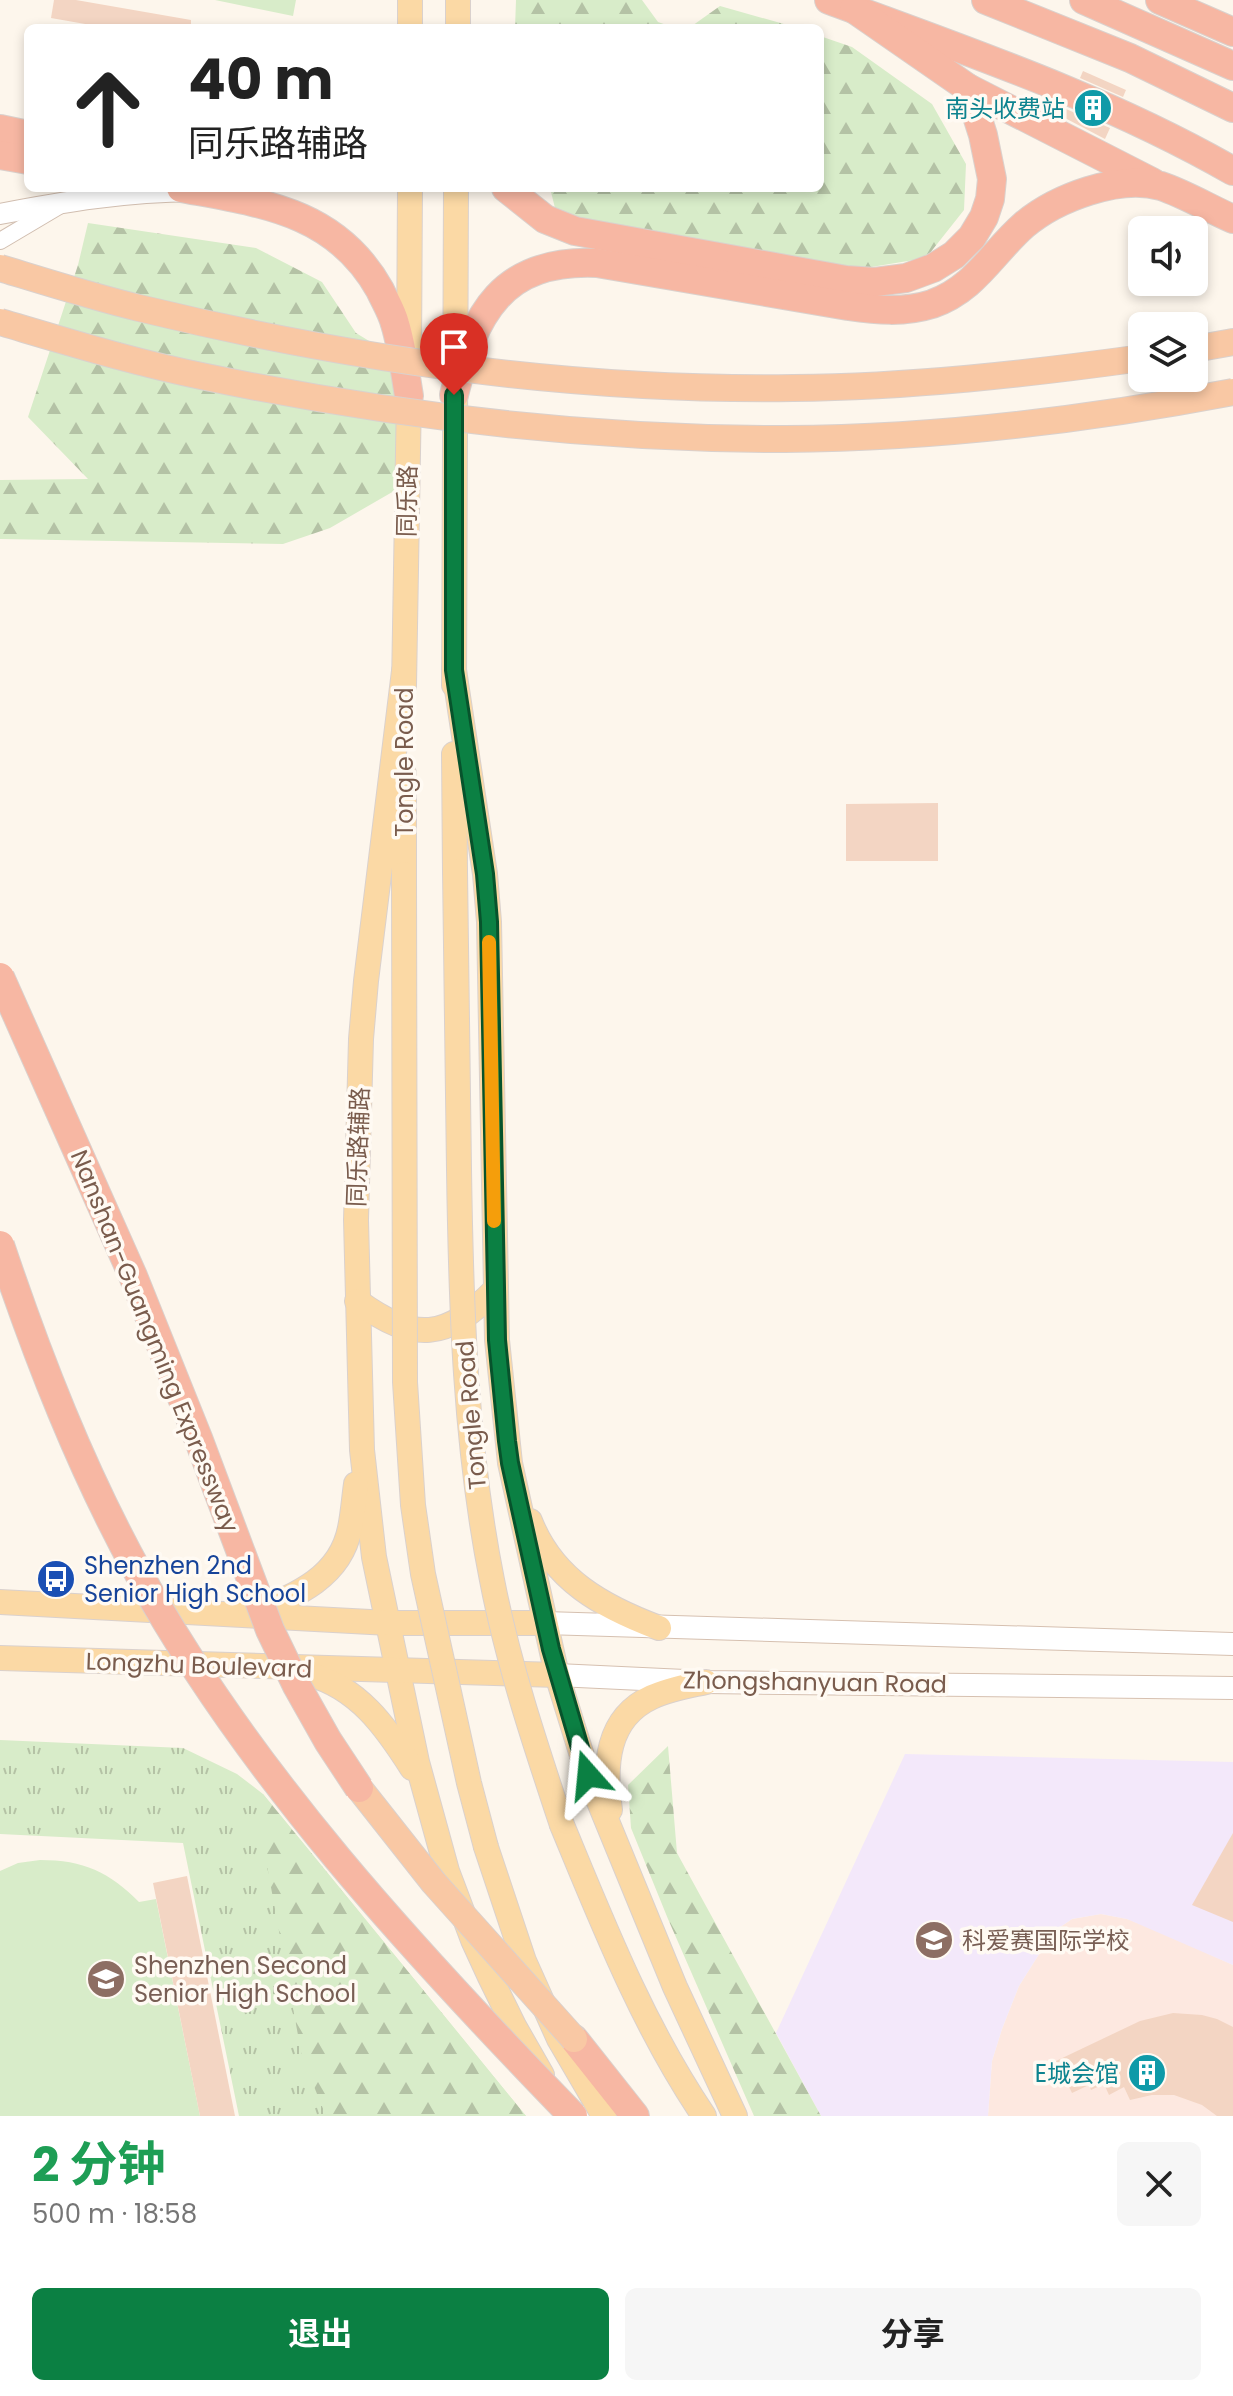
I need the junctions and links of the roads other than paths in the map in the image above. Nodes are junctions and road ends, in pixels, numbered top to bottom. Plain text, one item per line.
1 (410, 0) edge
2 (458, 0) edge
3 (986, 0) edge
4 (1084, 0) edge
5 (1160, 0) edge
6 (842, 5) edge
7 (410, 24) edge
8 (458, 24) edge
9 (1233, 32) edge
10 (1233, 66) edge
11 (968, 88) junction
12 (1233, 108) edge
13 (0, 129) edge
14 (24, 134) edge
15 (0, 155) edge
16 (24, 159) edge
17 (1233, 171) edge
18 (1160, 186) junction
19 (141, 192) edge
20 (203, 192) edge
21 (410, 192) edge
22 (456, 192) edge
23 (511, 192) edge
24 (67, 201) junction
25 (0, 214) edge
26 (1233, 219) edge
27 (0, 241) edge
28 (0, 268) edge
29 (0, 322) edge
30 (1233, 342) edge
31 (1208, 346) edge
32 (1128, 360) edge
33 (1233, 392) edge
34 (454, 395) junction
35 (409, 396) junction
36 (454, 670) junction
37 (404, 671) junction
38 (0, 977) edge
39 (0, 1245) edge
40 (496, 1289) junction
41 (357, 1301) junction
42 (362, 1450) junction
43 (510, 1463) junction
44 (0, 1602) edge
45 (244, 1616) junction
46 (389, 1623) junction
47 (545, 1623) junction
48 (659, 1628) junction
49 (1233, 1644) edge
50 (0, 1658) edge
51 (249, 1666) junction
52 (397, 1671) junction
53 (557, 1675) junction
54 (706, 1682) junction
55 (1233, 1688) edge
56 (359, 1788) joint
57 (425, 1790) junction
58 (614, 1844) junction
59 (574, 2039) joint
60 (566, 2116) edge
61 (573, 2116) edge
62 (604, 2116) edge
63 (635, 2116) edge
64 (704, 2116) edge
65 (735, 2116) edge

1 - 7 main road
2 - 8 main road
3 - 12 highway
4 - 10 highway
5 - 9 highway
6 - 11 highway
6 - 17 highway
11 - 18 highway
11 - 23 highway
13 - 14 highway
15 - 16 highway
18 - 26 highway
18 - 34 highway
19 - 24 street
20 - 35 highway
21 - 35 main road, 同乐路
22 - 34 main road, 同乐路
24 - 25 street
24 - 27 street
28 - 32 highway, bridge
29 - 33 highway, bridge
30 - 31 highway
34 - 36 main road, 同乐路
35 - 37 main road, 同乐路
36 - 40 main road
36 - 64 main road, Tongle Road, bridge
37 - 41 main road, 同乐路辅路
37 - 62 main road, Tongle Road, bridge
38 - 56 highway, Nanshan-Guangming Expressway, bridge
39 - 61 highway, bridge
40 - 41 main road
40 - 43 main road
41 - 42 main road, 同乐路辅路
42 - 45 main road
42 - 46 main road, 同乐路辅路
43 - 47 main road
43 - 48 main road
44 - 45 main road, Longzhu Boulevard
45 - 46 main road, Longzhu Boulevard
46 - 47 main road, Longzhu Boulevard
46 - 52 main road, 同乐路辅路
47 - 48 main road, Zhongshanyuan Road
47 - 53 main road
48 - 49 main road, Zhongshanyuan Road
50 - 51 main road, Longzhu Boulevard
51 - 52 main road, Longzhu Boulevard
51 - 57 main road
52 - 53 main road, Zhongshanyuan Road
52 - 57 main road, 同乐路辅路
53 - 54 main road, Zhongshanyuan Road
53 - 58 main road
54 - 55 main road, Zhongshanyuan Road
54 - 58 main road
56 - 59 highway, bridge
57 - 60 main road, 同乐路辅路
58 - 65 main road
59 - 63 highway

